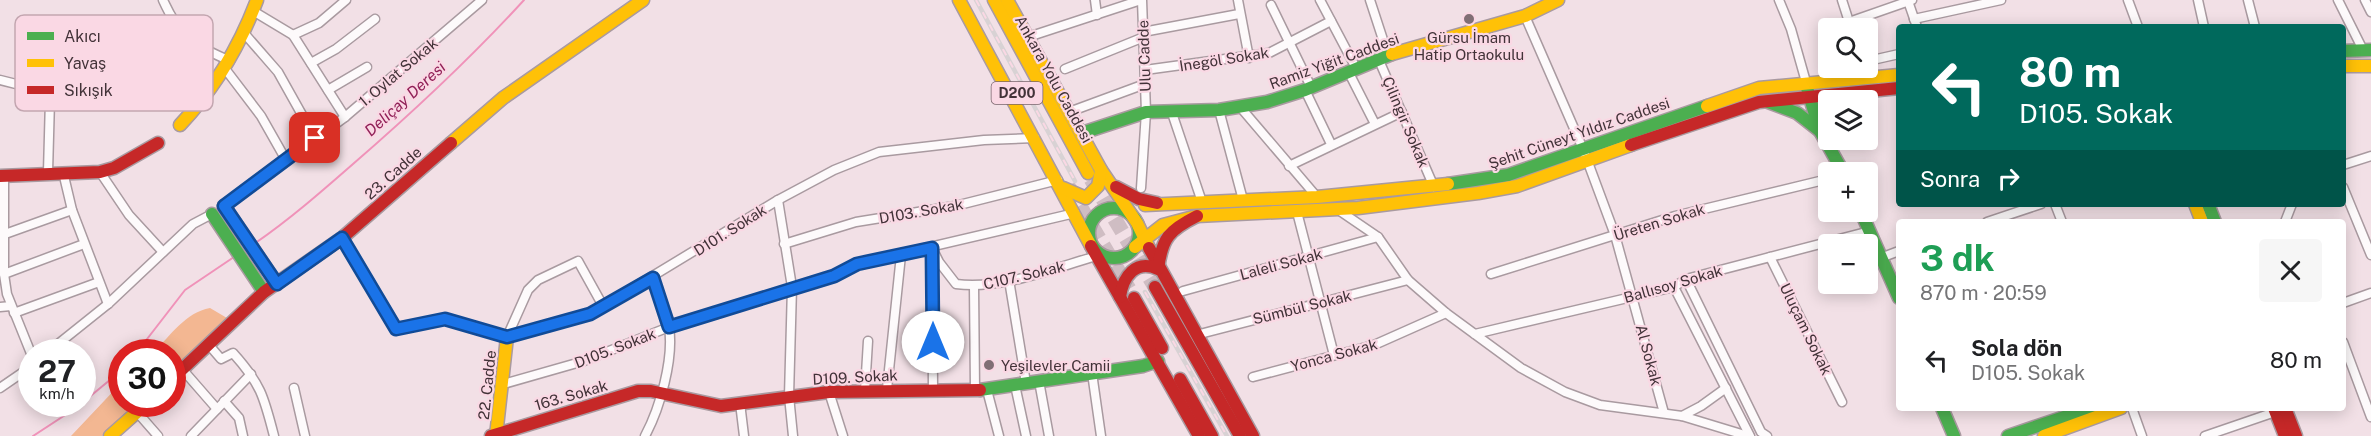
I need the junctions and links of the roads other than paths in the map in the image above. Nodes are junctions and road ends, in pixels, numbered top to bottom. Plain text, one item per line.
1 (163, 0) edge
2 (346, 0) edge
3 (482, 0) edge
4 (643, 0) edge
5 (959, 0) edge
6 (965, 0) edge
7 (994, 0) edge
8 (1007, 0) edge
9 (1095, 0) edge
10 (1141, 0) edge
11 (1238, 0) edge
12 (1320, 0) edge
13 (1370, 0) edge
14 (1558, 0) edge
15 (1779, 0) edge
16 (1842, 0) edge
17 (2001, 0) edge
18 (2128, 0) edge
19 (2198, 0) edge
20 (2248, 0) edge
21 (2338, 0) edge
22 (2365, 0) edge
23 (1910, 1) edge
24 (255, 5) edge
25 (1271, 5) dead end
26 (1531, 9) edge
27 (2371, 12) edge
28 (1239, 14) junction
29 (170, 15) edge
30 (1097, 15) junction
31 (1848, 18) edge
32 (1868, 18) edge
33 (375, 19) dead end
34 (1331, 21) junction
35 (1916, 23) edge
36 (2137, 24) edge
37 (2203, 24) edge
38 (2254, 24) edge
39 (244, 33) junction
40 (293, 34) junction
41 (1143, 34) junction
42 (1028, 37) junction
43 (1289, 45) junction
44 (2367, 50) edge
45 (2346, 51) edge
46 (1896, 55) edge
47 (213, 56) edge
48 (1383, 57) junction
49 (1249, 58) junction
50 (1878, 59) edge
51 (310, 63) junction
52 (228, 66) junction
53 (2346, 66) edge
54 (367, 67) dead end
55 (2370, 68) edge
56 (1065, 69) dead end
57 (1352, 69) junction
58 (1145, 70) junction
59 (1878, 73) edge
60 (1896, 75) edge
61 (1832, 78) edge
62 (0, 80) edge
63 (1806, 82) junction
64 (15, 84) edge
65 (1145, 84) junction
66 (213, 88) edge
67 (1308, 88) junction
68 (1896, 88) edge
69 (328, 90) junction
70 (1810, 97) junction
71 (1768, 102) junction
72 (1241, 108) junction
73 (1171, 110) junction
74 (1219, 110) junction
75 (50, 111) edge
76 (194, 111) edge
77 (1069, 112) junction
78 (1146, 112) junction
79 (1402, 112) junction
80 (345, 117) junction
81 (1376, 124) junction
82 (1818, 124) edge
83 (180, 125) dead end
84 (1818, 129) edge
85 (1082, 133) junction
86 (315, 138) junction
87 (1035, 138) junction
88 (158, 143) dead end
89 (1331, 144) junction
90 (1585, 155) junction
91 (2371, 156) edge
92 (286, 160) junction
93 (2346, 164) edge
94 (1289, 166) junction
95 (1101, 170) junction
96 (48, 172) junction
97 (63, 172) junction
98 (100, 172) junction
99 (1088, 173) tunnel mouth
100 (2, 176) edge
101 (1818, 181) edge
102 (1110, 184) junction
103 (1063, 185) junction
104 (1434, 187) junction
105 (1141, 188) dead end
106 (2346, 194) edge
107 (1317, 197) junction
108 (778, 200) junction
109 (1243, 200) junction
110 (1202, 202) junction
111 (1157, 203) junction
112 (224, 206) joint
113 (2032, 207) edge
114 (1124, 208) junction
115 (1336, 209) junction
116 (72, 210) junction
117 (1297, 212) junction
118 (1076, 213) junction
119 (212, 214) joint
120 (1197, 216) junction
121 (1996, 219) edge
122 (1866, 222) edge
123 (1870, 231) junction
124 (5, 234) junction
125 (1615, 235) junction
126 (1378, 237) junction
127 (342, 238) junction
128 (1139, 242) junction
129 (84, 244) junction
130 (784, 244) junction
131 (932, 248) junction
132 (1094, 251) junction
133 (163, 252) junction
134 (1896, 252) edge
135 (901, 255) junction
136 (2371, 255) edge
137 (1309, 256) junction
138 (1770, 257) junction
139 (1882, 257) junction
140 (2, 258) edge
141 (1158, 269) junction
142 (4, 274) junction
143 (1491, 274) dead end
144 (653, 278) junction
145 (1686, 279) junction
146 (1009, 280) junction
147 (1408, 280) junction
148 (99, 282) junction
149 (277, 284) junction
150 (974, 286) junction
151 (792, 287) junction
152 (1155, 287) tunnel mouth
153 (1674, 287) junction
154 (1183, 291) dead end
155 (1896, 291) edge
156 (264, 292) junction
157 (2371, 293) edge
158 (1120, 297) junction
159 (1633, 297) junction
160 (1134, 298) tunnel mouth
161 (2346, 302) edge
162 (1321, 303) junction
163 (108, 304) junction
164 (603, 306) junction
165 (0, 307) edge
166 (13, 309) junction
167 (1446, 313) junction
168 (669, 327) junction
169 (1197, 334) junction
170 (1475, 334) junction
171 (507, 337) junction
172 (25, 339) edge
173 (64, 339) edge
174 (868, 341) dead end
175 (209, 345) junction
176 (2346, 350) edge
177 (1334, 355) junction
178 (1158, 361) junction
179 (186, 367) edge
180 (186, 373) edge
181 (1092, 373) junction
182 (251, 374) junction
183 (18, 376) edge
184 (1253, 377) dead end
185 (1040, 381) junction
186 (1020, 384) junction
187 (500, 385) junction
188 (0, 388) edge
189 (294, 388) dead end
190 (1726, 388) junction
191 (887, 389) junction
192 (933, 389) junction
193 (864, 390) junction
194 (981, 390) junction
195 (829, 392) junction
196 (661, 394) junction
197 (789, 396) junction
198 (224, 401) junction
199 (1842, 402) dead end
200 (740, 403) junction
201 (217, 409) junction
202 (1943, 411) edge
203 (2082, 411) edge
204 (2113, 411) edge
205 (2133, 411) edge
206 (2273, 411) edge
207 (2279, 411) edge
208 (2279, 411) edge
209 (1664, 413) junction
210 (1682, 416) junction
211 (131, 417) edge
212 (146, 417) edge
213 (2371, 417) edge
214 (527, 430) edge
215 (1764, 434) edge
216 (495, 435) edge
217 (1195, 435) edge
218 (110, 436) edge
219 (158, 436) edge
220 (191, 436) edge
221 (243, 436) edge
222 (274, 436) edge
223 (305, 436) edge
224 (645, 436) edge
225 (744, 436) edge
226 (793, 436) edge
227 (843, 436) edge
228 (999, 436) edge
229 (1026, 436) edge
230 (1049, 436) edge
231 (1101, 436) edge
232 (1212, 436) edge
233 (1240, 436) edge
234 (1252, 436) edge
235 (1750, 436) edge
236 (1954, 436) edge
237 (2008, 436) edge
238 (2044, 436) edge
239 (2142, 436) edge
240 (2205, 436) edge
241 (2285, 436) edge
242 (2296, 436) edge

1 - 29 street
2 - 40 street
3 - 80 street, 1. Oylat Sokak
4 - 127 main road, 23. Cadde
5 - 87 main road
6 - 103 main road, D200
7 - 99 main road, Ankara Yolu Caddesi / D200
8 - 42 main road
9 - 30 street
10 - 30 street
10 - 41 street, Ulu Cadde
11 - 28 street
12 - 34 street
13 - 48 street, Çilingir Sokak
14 - 26 main road, Ramiz Yiğit Caddesi
15 - 63 street
16 - 31 street
17 - 35 street
18 - 36 street
19 - 37 street
20 - 38 street
21 - 44 street
22 - 27 street
23 - 32 street
23 - 35 street
24 - 39 main road
24 - 40 street
25 - 43 street
26 - 48 main road, Ramiz Yiğit Caddesi
26 - 90 street, Al Sokak
28 - 41 street
28 - 49 street
30 - 42 street
33 - 51 street
34 - 43 street, İnegöl Sokak
34 - 57 street
39 - 52 main road
39 - 86 street
40 - 51 street
41 - 56 street
41 - 58 street, Ulu Cadde
42 - 77 main road
43 - 49 street, İnegöl Sokak
43 - 67 street
44 - 45 main road
46 - 50 street
47 - 52 street
48 - 57 main road, Ramiz Yiğit Caddesi
48 - 79 street, Çilingir Sokak
49 - 58 street, İnegöl Sokak
51 - 69 street
52 - 66 main road
52 - 92 street
53 - 55 main road
54 - 69 street
57 - 67 main road, Ramiz Yiğit Caddesi
57 - 81 street
58 - 65 street, Ulu Cadde
59 - 60 main road, Şehit Cüneyt Yıldız Caddesi
61 - 63 main road, Şehit Cüneyt Yıldız Caddesi
62 - 64 street
63 - 70 main road
63 - 90 main road, Şehit Cüneyt Yıldız Caddesi
65 - 77 street
65 - 78 street, Ulu Cadde
67 - 72 main road, Ramiz Yiğit Caddesi
67 - 89 street
68 - 70 main road, Şehit Cüneyt Yıldız Caddesi
69 - 80 street
70 - 71 main road, Şehit Cüneyt Yıldız Caddesi
70 - 82 main road
71 - 84 main road
71 - 90 main road, Şehit Cüneyt Yıldız Caddesi
72 - 74 main road, Ramiz Yiğit Caddesi
72 - 94 street
73 - 74 main road, Ramiz Yiğit Caddesi
73 - 78 main road, Ramiz Yiğit Caddesi
73 - 110 street
74 - 109 street
75 - 96 street
76 - 83 main road
77 - 85 main road
78 - 85 main road, Ramiz Yiğit Caddesi
78 - 105 street, Ulu Cadde
79 - 81 street
79 - 104 street, Çilingir Sokak
80 - 86 street, 1. Oylat Sokak
81 - 89 street
85 - 95 main road
86 - 92 street, 1. Oylat Sokak
87 - 103 main road
87 - 108 street, D101. Sokak
88 - 98 main road
89 - 94 street
90 - 104 main road, Şehit Cüneyt Yıldız Caddesi
90 - 115 main road
90 - 125 street, Al Sokak
91 - 93 street
92 - 112 street, 1. Oylat Sokak
94 - 107 street
95 - 102 main road
95 - 103 main road
96 - 97 main road
96 - 100 main road
97 - 98 main road
97 - 116 street
98 - 133 street
100 - 124 street
101 - 125 street, Üreten Sokak
102 - 111 main road
102 - 114 main road
103 - 118 main road
103 - 130 street, D103. Sokak
104 - 107 main road, Şehit Cüneyt Yıldız Caddesi
106 - 136 street
107 - 109 main road, Şehit Cüneyt Yıldız Caddesi
108 - 130 street
108 - 144 street, D101. Sokak
109 - 110 main road, Şehit Cüneyt Yıldız Caddesi
110 - 111 main road, Şehit Cüneyt Yıldız Caddesi
111 - 114 main road
112 - 149 main road
113 - 121 street
114 - 128 main road
114 - 132 main road
115 - 117 main road
115 - 126 street
116 - 124 street
116 - 129 street
117 - 120 main road
117 - 137 street
118 - 131 street, D105. Sokak
118 - 132 main road
119 - 133 street
119 - 156 main road
120 - 128 main road
120 - 141 main road
122 - 123 main road
123 - 138 street, Ballısoy Sokak
123 - 139 main road
124 - 140 street
125 - 143 street, Üreten Sokak
125 - 159 street, Al Sokak
126 - 137 street, Laleli Sokak
126 - 147 street
127 - 149 main road, 23. Cadde
127 - 171 street
128 - 132 main road
128 - 141 main road
129 - 142 street
129 - 148 street
130 - 151 street
131 - 135 street, D105. Sokak
131 - 150 street, C107. Sokak
131 - 192 street
132 - 146 street, C107. Sokak
132 - 158 main road
133 - 163 street
134 - 139 street
135 - 151 street, D105. Sokak
135 - 191 street
137 - 154 street, Laleli Sokak
137 - 162 street
138 - 145 street, Ballısoy Sokak
138 - 199 street, Uluçam Sokak
139 - 155 main road
140 - 142 street
141 - 158 main road
141 - 169 main road
142 - 166 street
144 - 164 street, D101. Sokak
144 - 168 street
145 - 153 street, Ballısoy Sokak
145 - 215 street
146 - 150 street, C107. Sokak
146 - 186 street
147 - 162 street, Sümbül Sokak
147 - 167 street
148 - 163 street
148 - 166 street
149 - 156 main road, 23. Cadde
150 - 194 street
151 - 168 street, D105. Sokak
151 - 197 street
152 - 233 main road
153 - 159 street, Ballısoy Sokak
153 - 190 street
156 - 175 main road, 23. Cadde
157 - 161 street
158 - 178 main road
159 - 170 street, Ballısoy Sokak
159 - 209 street, Al Sokak
160 - 232 main road
162 - 169 street, Sümbül Sokak
162 - 177 street
163 - 173 street
164 - 171 street, D101. Sokak
164 - 171 street
165 - 166 street
166 - 172 street
167 - 170 street
167 - 177 street, Yonca Sokak
168 - 187 street, D105. Sokak
168 - 196 street
169 - 234 main road
170 - 209 street
171 - 187 main road, 22. Cadde
174 - 193 street
175 - 179 main road, 23. Cadde
175 - 182 street
176 - 213 street
177 - 184 street, Yonca Sokak
178 - 181 main road, D109. Sokak
178 - 217 main road
180 - 201 street
181 - 185 main road, D109. Sokak
181 - 231 street
182 - 198 street
182 - 222 street
183 - 188 street
185 - 186 main road, D109. Sokak
185 - 230 street
186 - 194 main road, D109. Sokak
186 - 229 street
187 - 216 main road, 22. Cadde
189 - 223 street
190 - 210 street
190 - 235 street
191 - 192 main road, D109. Sokak
191 - 193 main road, D109. Sokak
192 - 194 main road, D109. Sokak
193 - 195 main road, D109. Sokak
194 - 228 street
195 - 197 main road, D109. Sokak
195 - 227 street
196 - 200 main road, D109. Sokak
196 - 214 main road, 163. Sokak
196 - 224 street
197 - 200 main road, D109. Sokak
197 - 226 street
198 - 201 street
198 - 221 street
200 - 225 street
201 - 220 street
202 - 236 main road
203 - 237 main road
204 - 238 main road
205 - 239 street
206 - 240 street
207 - 241 main road
208 - 242 main road
209 - 210 street
210 - 235 street
211 - 218 main road
212 - 219 street
214 - 216 main road, 163. Sokak
215 - 235 street

